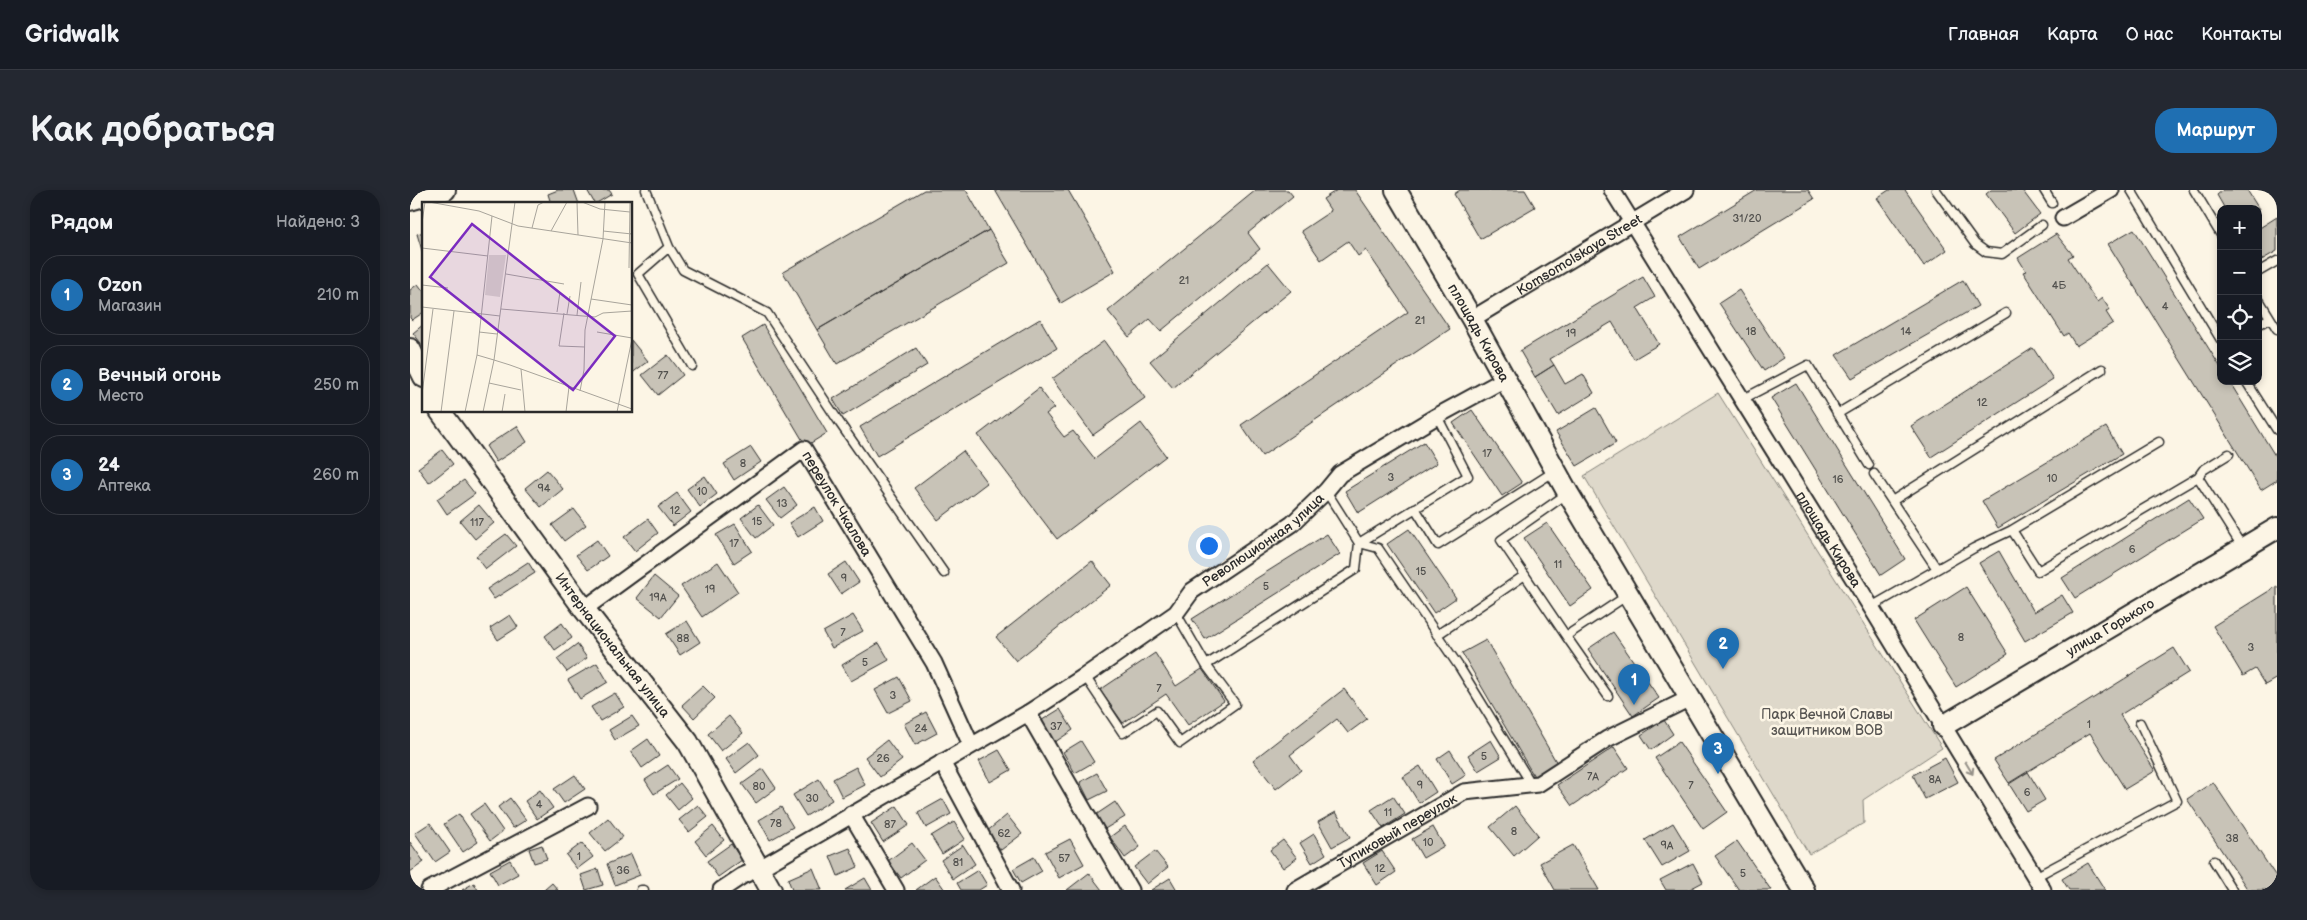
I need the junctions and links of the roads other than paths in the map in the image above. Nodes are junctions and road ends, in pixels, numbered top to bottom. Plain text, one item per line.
1 (445, 190) edge
2 (646, 190) edge
3 (1396, 190) edge
4 (1612, 190) edge
5 (1686, 190) edge
6 (1936, 190) edge
7 (2044, 190) edge
8 (2111, 190) edge
9 (2131, 190) edge
10 (2194, 190) edge
11 (410, 200) edge
12 (2052, 203) dead end
13 (2063, 218) dead end
14 (1632, 223) junction
15 (2042, 225) dead end
16 (2217, 228) edge
17 (669, 247) junction
18 (2277, 260) edge
19 (2262, 269) edge
20 (2262, 305) edge
21 (2006, 313) dead end
22 (2270, 318) junction
23 (1472, 319) junction
24 (2262, 323) edge
25 (2277, 330) edge
26 (2217, 333) edge
27 (410, 349) edge
28 (692, 366) dead end
29 (2102, 369) dead end
30 (422, 373) edge
31 (1504, 379) junction
32 (2249, 385) edge
33 (1741, 400) junction
34 (441, 412) edge
35 (1837, 414) junction
36 (1437, 416) junction
37 (2277, 430) edge
38 (2159, 442) dead end
39 (2229, 454) dead end
40 (1869, 465) dead end
41 (1555, 471) junction
42 (1874, 474) dead end
43 (2198, 477) junction
44 (1326, 491) junction
45 (1568, 493) junction
46 (1892, 501) junction
47 (1415, 508) junction
48 (2277, 528) edge
49 (2012, 530) junction
50 (1359, 543) junction
51 (2243, 548) junction
52 (1938, 569) junction
53 (944, 573) dead end
54 (1525, 575) junction
55 (1628, 595) junction
56 (1871, 608) junction
57 (584, 609) junction
58 (1176, 613) junction
59 (1437, 635) junction
60 (1566, 636) junction
61 (1206, 665) junction
62 (1085, 676) junction
63 (1608, 696) dead end
64 (1690, 698) junction
65 (1028, 713) junction
66 (2140, 723) dead end
67 (1943, 726) junction
68 (971, 744) junction
69 (942, 762) junction
70 (1532, 785) junction
71 (588, 806) dead end
72 (851, 814) junction
73 (2214, 861) dead end
74 (760, 868) junction
75 (2035, 877) junction
76 (429, 890) edge
77 (721, 890) edge
78 (771, 890) edge
79 (896, 890) edge
80 (1011, 890) edge
81 (1130, 890) edge
82 (1295, 890) edge
83 (1804, 890) edge
84 (2043, 890) edge
85 (2232, 890) edge

1 - 11 street
2 - 17 lane
3 - 23 street, площадь Кирова
4 - 14 street, площадь Кирова
5 - 14 street, Komsomolskaya Street
6 - 15 lane
7 - 12 lane
8 - 13 street
9 - 26 lane
10 - 16 lane
14 - 23 street, Komsomolskaya Street
14 - 33 street, площадь Кирова
17 - 28 lane
17 - 53 lane
18 - 19 lane
20 - 22 lane
21 - 35 lane
22 - 24 lane
22 - 25 lane
23 - 31 street, площадь Кирова
27 - 30 street
29 - 46 lane
31 - 36 street, Революционная улица
31 - 41 street, площадь Кирова
32 - 37 lane
33 - 35 lane
33 - 56 street, площадь Кирова
34 - 57 street, Интернациональная улица
35 - 40 lane
36 - 44 street, Революционная улица
36 - 47 lane
38 - 49 lane
39 - 43 lane
41 - 45 street, площадь Кирова
41 - 47 lane
42 - 46 lane
43 - 49 lane
43 - 51 lane
44 - 50 lane
44 - 58 street, Революционная улица
45 - 54 lane
45 - 55 street, площадь Кирова
46 - 52 lane
47 - 50 lane
48 - 51 street, улица Горького
49 - 52 lane
50 - 59 lane
50 - 61 lane
51 - 67 street, улица Горького
52 - 56 lane
54 - 59 lane
54 - 60 lane
55 - 60 lane
55 - 64 street, площадь Кирова
56 - 67 street, площадь Кирова
57 - 68 street, переулок Чкалова
57 - 74 street, Интернациональная улица
58 - 61 lane
58 - 62 street, Революционная улица
59 - 70 lane
60 - 63 lane
61 - 62 lane
62 - 65 street, Революционная улица
64 - 70 street, Тупиковый переулок
64 - 83 street, площадь Кирова
65 - 68 street, Революционная улица
65 - 81 street
66 - 75 lane
67 -> 75 street, площадь Кирова
68 - 69 street, Революционная улица
69 - 72 street, Революционная улица
69 - 80 street
70 - 82 street, Тупиковый переулок
71 - 76 street
72 - 74 street, Революционная улица
72 - 79 street
73 - 85 lane
74 - 77 street, Революционная улица
74 - 78 street, Интернациональная улица
75 - 84 street, площадь Кирова

